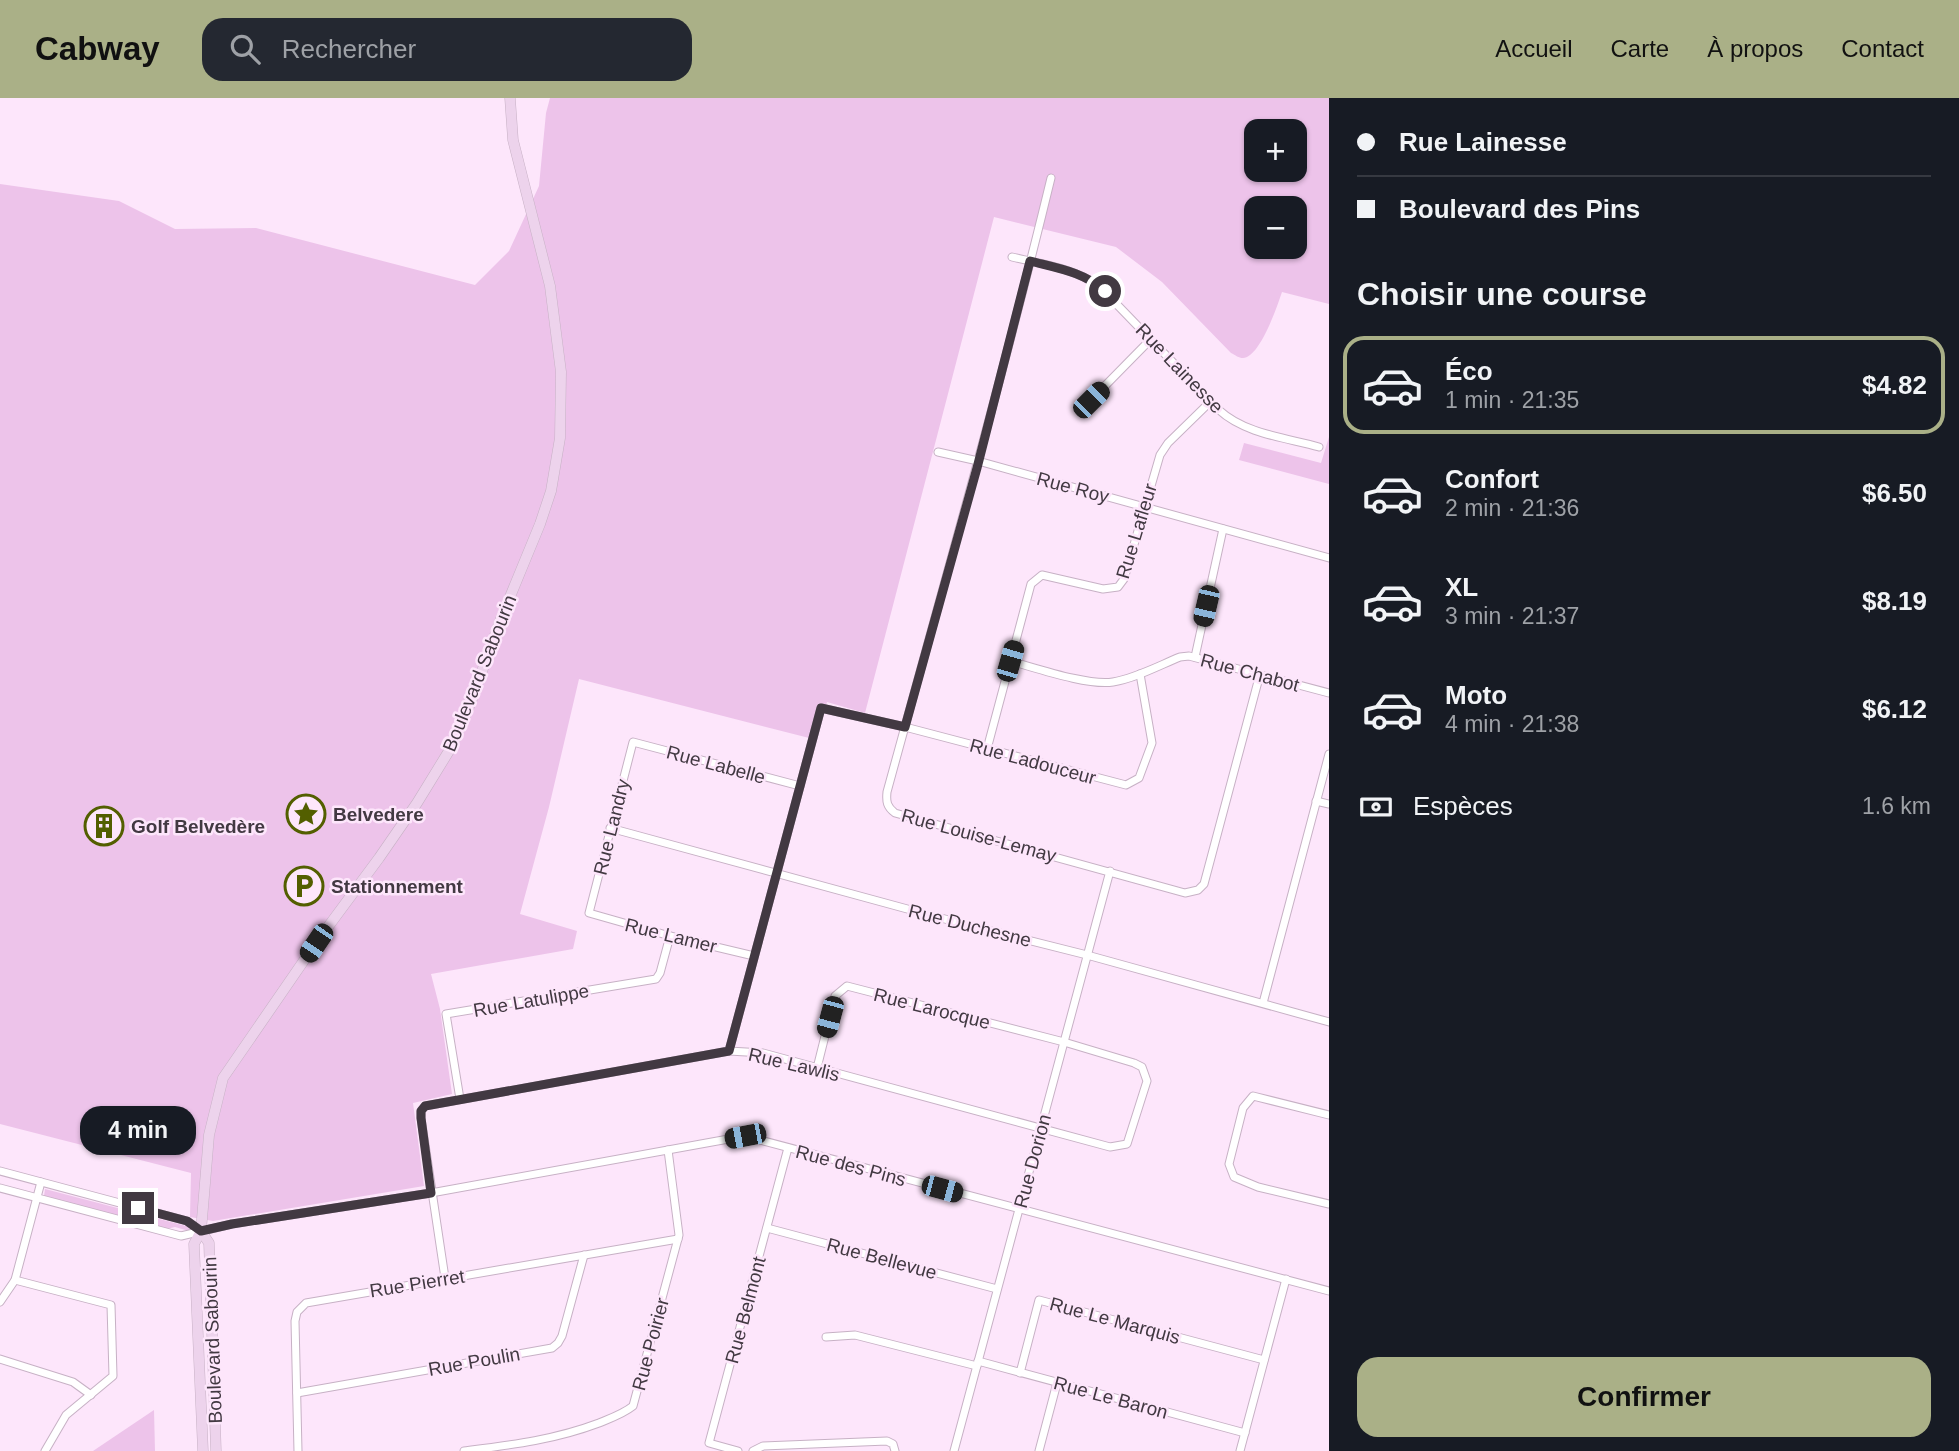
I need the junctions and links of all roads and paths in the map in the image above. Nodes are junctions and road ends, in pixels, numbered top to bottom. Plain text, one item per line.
1 (510, 98) edge
2 (1051, 178) dead end
3 (1012, 257) dead end
4 (1030, 261) junction
5 (1151, 339) junction
6 (1091, 400) dead end
7 (1211, 401) junction
8 (1320, 447) dead end
9 (938, 452) dead end
10 (978, 461) junction
11 (1144, 507) junction
12 (1223, 529) junction
13 (1329, 558) edge
14 (1195, 657) junction
15 (1010, 661) junction
16 (1140, 674) junction
17 (1260, 674) junction
18 (1329, 692) edge
19 (905, 727) junction
20 (633, 742) joint
21 (987, 749) junction
22 (1329, 754) edge
23 (800, 786) junction
24 (1316, 801) junction
25 (1329, 804) edge
26 (610, 828) junction
27 (1110, 871) junction
28 (777, 873) junction
29 (589, 913) joint
30 (670, 936) junction
31 (1087, 955) junction
32 (754, 956) junction
33 (1262, 1003) junction
34 (1329, 1022) edge
35 (1064, 1042) junction
36 (729, 1051) junction
37 (817, 1068) junction
38 (460, 1099) junction
39 (1329, 1115) edge
40 (1040, 1129) junction
41 (788, 1147) junction
42 (668, 1150) junction
43 (0, 1171) edge
44 (41, 1182) junction
45 (0, 1188) edge
46 (431, 1193) junction
47 (37, 1198) junction
48 (1329, 1204) edge
49 (1018, 1210) junction
50 (767, 1228) junction
51 (201, 1231) junction
52 (678, 1239) junction
53 (584, 1255) junction
54 (445, 1278) junction
55 (1286, 1279) junction
56 (15, 1280) junction
57 (997, 1289) junction
58 (1329, 1291) edge
59 (0, 1303) edge
60 (826, 1337) dead end
61 (0, 1359) edge
62 (1264, 1360) junction
63 (977, 1364) junction
64 (1020, 1373) junction
65 (1057, 1382) junction
66 (297, 1393) junction
67 (91, 1395) junction
68 (1245, 1433) junction
69 (517, 1448) edge
70 (45, 1451) edge
71 (203, 1451) edge
72 (216, 1451) edge
73 (298, 1451) edge
74 (464, 1451) edge
75 (738, 1451) edge
76 (753, 1451) edge
77 (895, 1451) edge
78 (954, 1451) edge
79 (1039, 1451) edge
80 (1240, 1451) edge

1 - 51 street, Boulevard Sabourin
2 - 4 street, Rue Louise-Lemay
3 - 4 street, Rue Lainesse
4 - 5 street, Rue Lainesse
4 - 10 street, Rue Louise-Lemay
5 - 6 street
5 - 7 street, Rue Lainesse
7 - 8 street, Rue Lainesse
7 - 11 street, Rue Lafleur
9 - 10 street, Rue Roy
10 - 11 street, Rue Roy
10 - 19 street, Rue Louise-Lemay
11 - 12 street, Rue Roy
11 - 15 street, Rue Lafleur
12 - 13 street, Rue Roy
12 - 14 street
14 - 16 street, Rue Chabot
14 - 17 street, Rue Chabot
15 - 16 street, Rue Chabot
15 - 21 street, Rue Lafleur
16 - 21 street, Rue Ladouceur
17 - 18 street, Rue Chabot
17 - 27 street, Rue Louise-Lemay
19 - 21 street, Rue Ladouceur
19 - 23 street, Rue Ladouceur
19 - 27 street, Rue Louise-Lemay
20 - 23 street, Rue Labelle
20 - 26 street, Rue Landry
22 - 24 street
23 - 28 street
24 - 25 street
24 - 33 street
26 - 28 street, Rue Duchesne
26 - 29 street, Rue Landry
27 - 31 street, Rue Dorion
28 - 31 street, Rue Duchesne
28 - 32 street
29 - 30 street, Rue Lamer
30 - 32 street, Rue Lamer
30 - 38 street, Rue Latulippe
31 - 33 street, Rue Duchesne
31 - 35 street, Rue Dorion
32 - 36 street
33 - 34 street, Rue Duchesne
35 - 37 street, Rue Larocque
35 - 40 street, Rue Dorion
35 - 40 street, Rue Lawlis
36 - 37 street, Rue Lawlis
36 - 38 street, Rue Lawlis
37 - 40 street, Rue Lawlis
38 - 46 street, Rue Lawlis
39 - 48 street
40 - 49 street, Rue Dorion
41 - 42 street, Rue des Pins
41 - 49 street, Rue des Pins
41 - 50 street, Rue Belmont
42 - 46 street, Rue des Pins
42 - 52 street, Rue Poirier
43 - 44 street
44 - 47 street
44 - 51 street
45 - 47 street, Rue des Pins
46 - 51 street, Rue des Pins
46 - 54 street
47 - 51 street, Rue des Pins
47 - 56 street
49 - 55 street, Rue des Pins
49 - 57 street, Rue Dorion
50 - 57 street, Rue Bellevue
50 - 75 street, Rue Belmont
51 - 71 street, Boulevard Sabourin
51 - 72 street, Boulevard Sabourin
52 - 53 street, Rue Pierret
52 - 69 street, Rue Poirier
53 - 54 street, Rue Pierret
53 - 66 street, Rue Poulin
54 - 66 street, Rue Pierret
55 - 58 street, Rue des Pins
55 - 62 street
56 - 59 street
56 - 67 street
57 - 63 street, Rue Dorion
60 - 63 street, Rue Le Baron
61 - 67 street
62 - 64 street, Rue Le Marquis
62 - 68 street
63 - 64 street, Rue Le Baron
63 - 78 street, Rue Dorion
64 - 65 street, Rue Le Baron
65 - 68 street, Rue Le Baron
65 - 79 street
66 - 73 street, Rue Pierret
67 - 70 street
68 - 80 street
69 - 74 street, Rue Poirier
76 - 77 street

